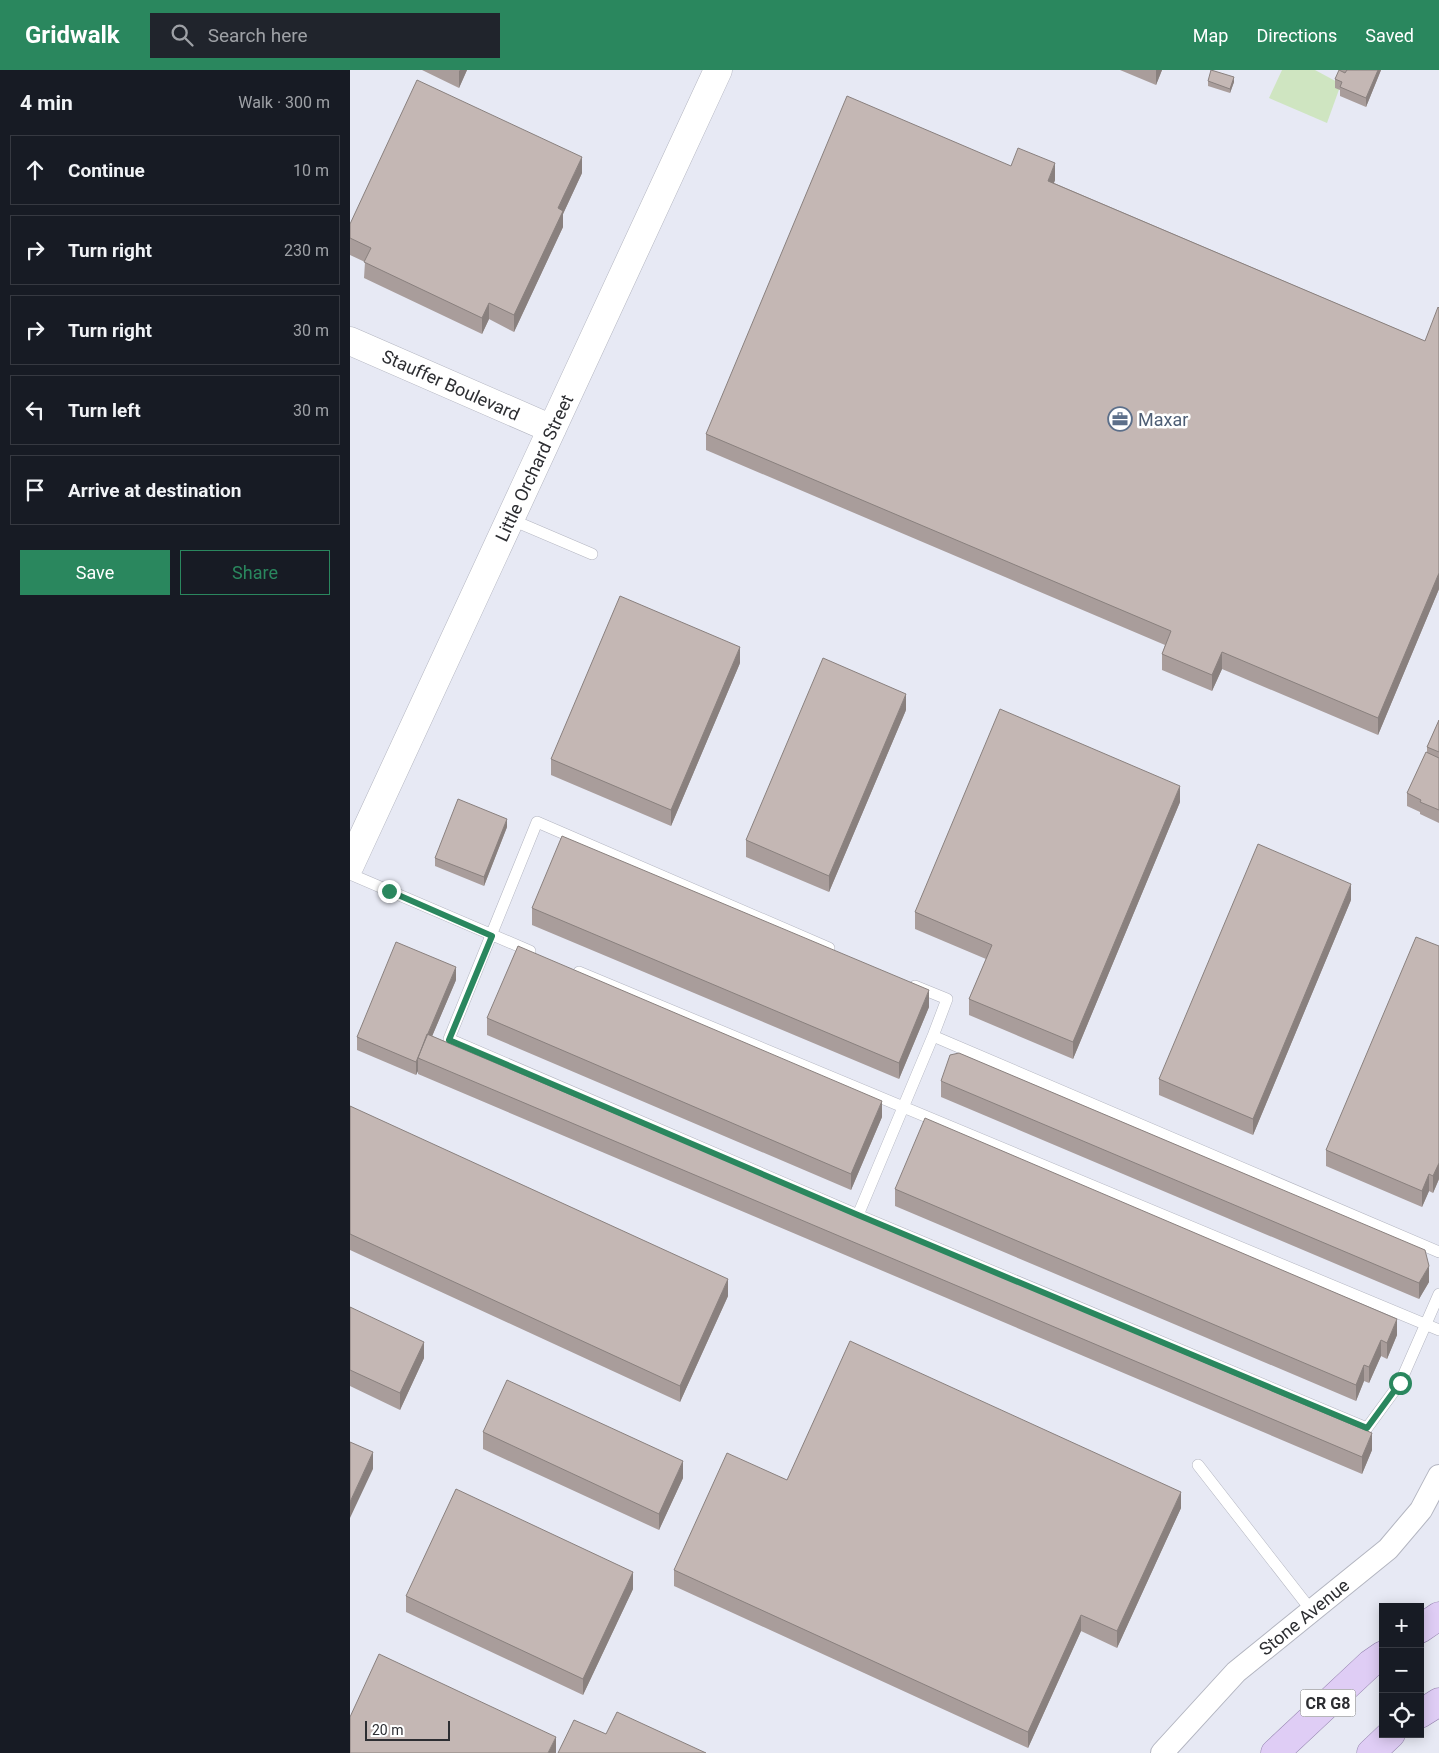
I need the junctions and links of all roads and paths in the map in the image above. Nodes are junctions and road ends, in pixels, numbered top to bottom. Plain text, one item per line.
1 (718, 70) edge
2 (350, 341) edge
3 (552, 429) junction
4 (510, 520) junction
5 (592, 554) dead end
6 (350, 865) edge
7 (350, 874) edge
8 (492, 936) junction
9 (838, 952) edge
10 (538, 955) edge
11 (565, 966) edge
12 (901, 980) edge
13 (933, 1036) junction
14 (905, 1107) junction
15 (858, 1215) junction
16 (1439, 1252) edge
17 (1439, 1294) edge
18 (1426, 1324) junction
19 (1439, 1330) edge
20 (1198, 1465) dead end
21 (1439, 1476) edge
22 (1311, 1610) junction
23 (1439, 1616) edge
24 (1424, 1626) edge
25 (1379, 1658) edge
26 (1439, 1702) edge
27 (1424, 1711) edge
28 (1387, 1738) edge
29 (1162, 1753) edge
30 (1275, 1753) edge
31 (1371, 1753) edge

1 - 3 street, Little Orchard Street
2 - 3 street, Stauffer Boulevard
3 - 4 street, Little Orchard Street
4 - 5 lane
4 - 6 street, Little Orchard Street
7 - 8 lane
8 - 9 lane
8 - 10 lane
8 - 15 lane
11 - 14 lane
12 - 13 lane
13 - 14 lane
13 - 16 lane
14 - 15 lane
14 - 18 lane
15 - 18 lane
17 - 18 lane
18 - 19 lane
20 - 22 lane
21 - 22 street, Stone Avenue
22 - 29 street, Stone Avenue
23 - 24 main road
25 - 30 main road, CR G8
26 - 27 main road
28 - 31 main road

